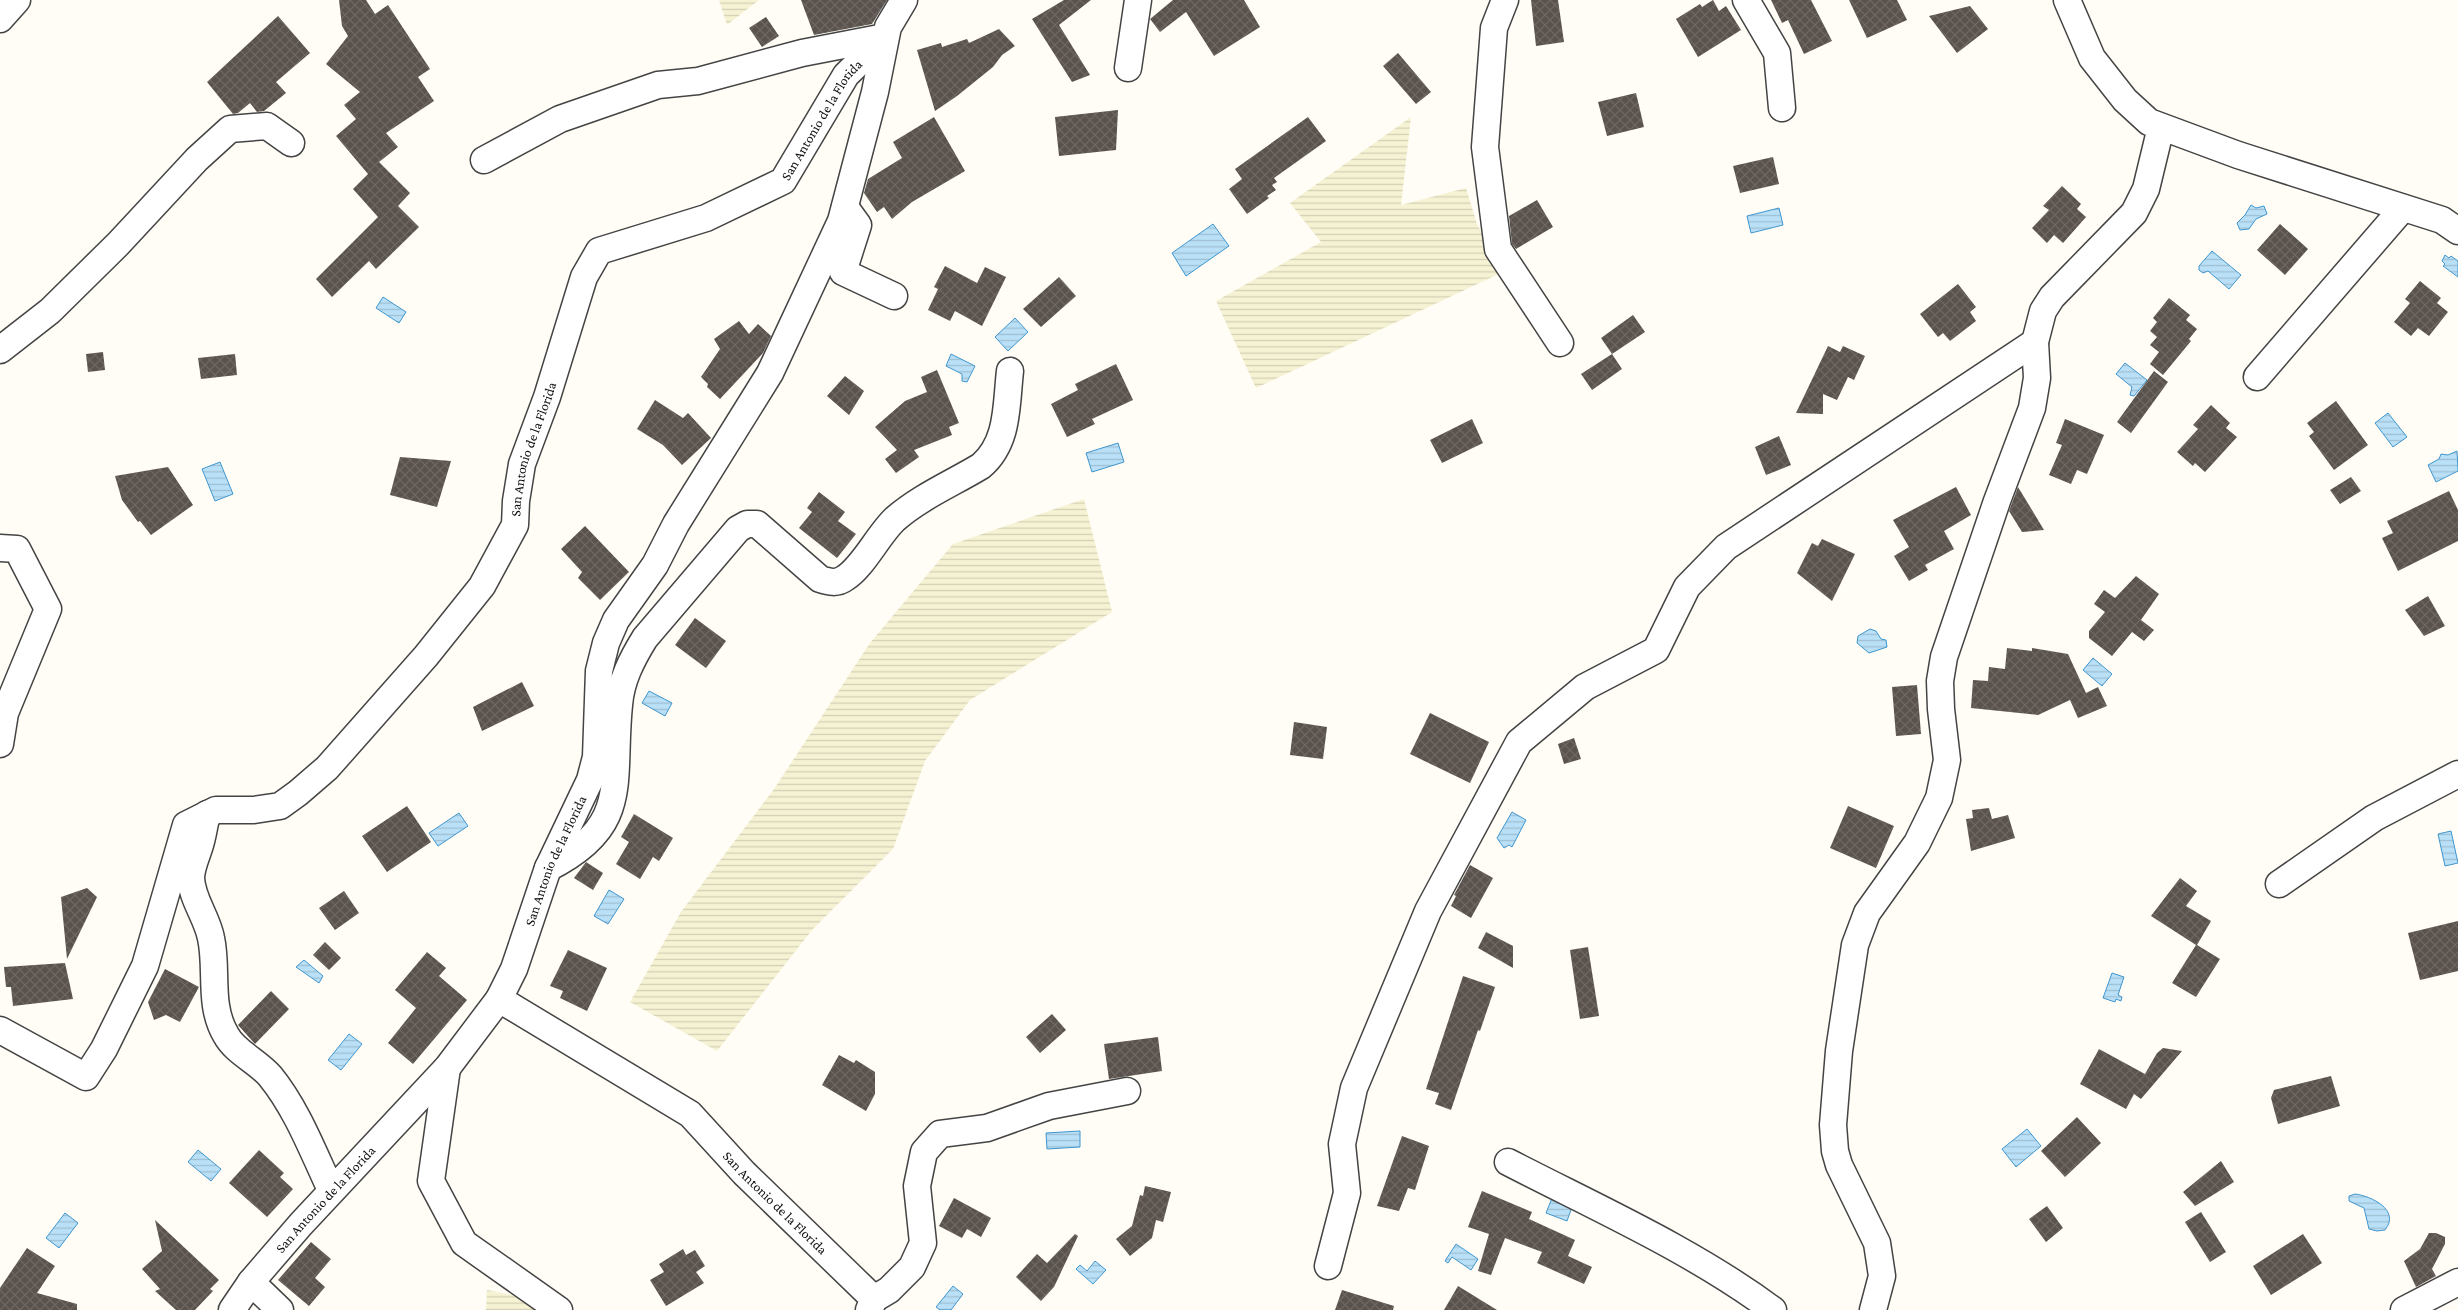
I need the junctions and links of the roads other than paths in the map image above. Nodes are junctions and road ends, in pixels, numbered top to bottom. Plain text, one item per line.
1 (904, 0) edge
2 (1138, 0) edge
3 (1505, 0) edge
4 (1746, 0) edge
5 (2067, 0) edge
6 (886, 37) junction
7 (1128, 68) dead end
8 (1782, 108) dead end
9 (2161, 127) junction
10 (291, 142) dead end
11 (484, 160) dead end
12 (845, 207) junction
13 (2403, 208) junction
14 (2458, 231) edge
15 (894, 296) dead end
16 (2035, 342) junction
17 (1560, 343) dead end
18 (0, 350) edge
19 (1010, 371) dead end
20 (2258, 377) dead end
21 (0, 548) edge
22 (0, 744) edge
23 (2458, 774) edge
24 (207, 814) junction
25 (548, 868) junction
26 (2279, 884) dead end
27 (499, 999) junction
28 (0, 1030) edge
29 (447, 1068) junction
30 (1127, 1091) dead end
31 (1508, 1162) dead end
32 (332, 1190) junction
33 (1328, 1266) dead end
34 (251, 1282) junction
35 (2458, 1282) edge
36 (871, 1304) edge
37 (232, 1310) edge
38 (280, 1310) edge
39 (559, 1310) edge
40 (1773, 1310) edge
41 (1873, 1310) edge
42 (2404, 1310) edge

1 - 6 street, San Antonio de la Florida
2 - 7 street
3 - 17 street
4 - 8 street
5 - 9 street
6 - 11 street
6 - 12 street, San Antonio de la Florida
6 - 24 street, San Antonio de la Florida
9 - 13 street
9 - 16 street
10 - 18 street
12 - 15 street
12 - 25 street, San Antonio de la Florida
13 - 14 street
13 - 20 street
16 - 33 street
16 - 41 street
19 - 25 street
21 - 22 street
23 - 26 street
24 - 28 street, San Antonio de la Florida
24 - 32 street
25 - 27 street, San Antonio de la Florida
27 - 29 street, San Antonio de la Florida
27 - 36 street, San Antonio de la Florida
29 - 32 street, San Antonio de la Florida
29 - 39 street
30 - 36 street, San Antonio de la Florida
31 - 40 street
32 - 34 street, San Antonio de la Florida
34 - 37 street, San Antonio de la Florida
34 - 38 street
35 - 42 street

